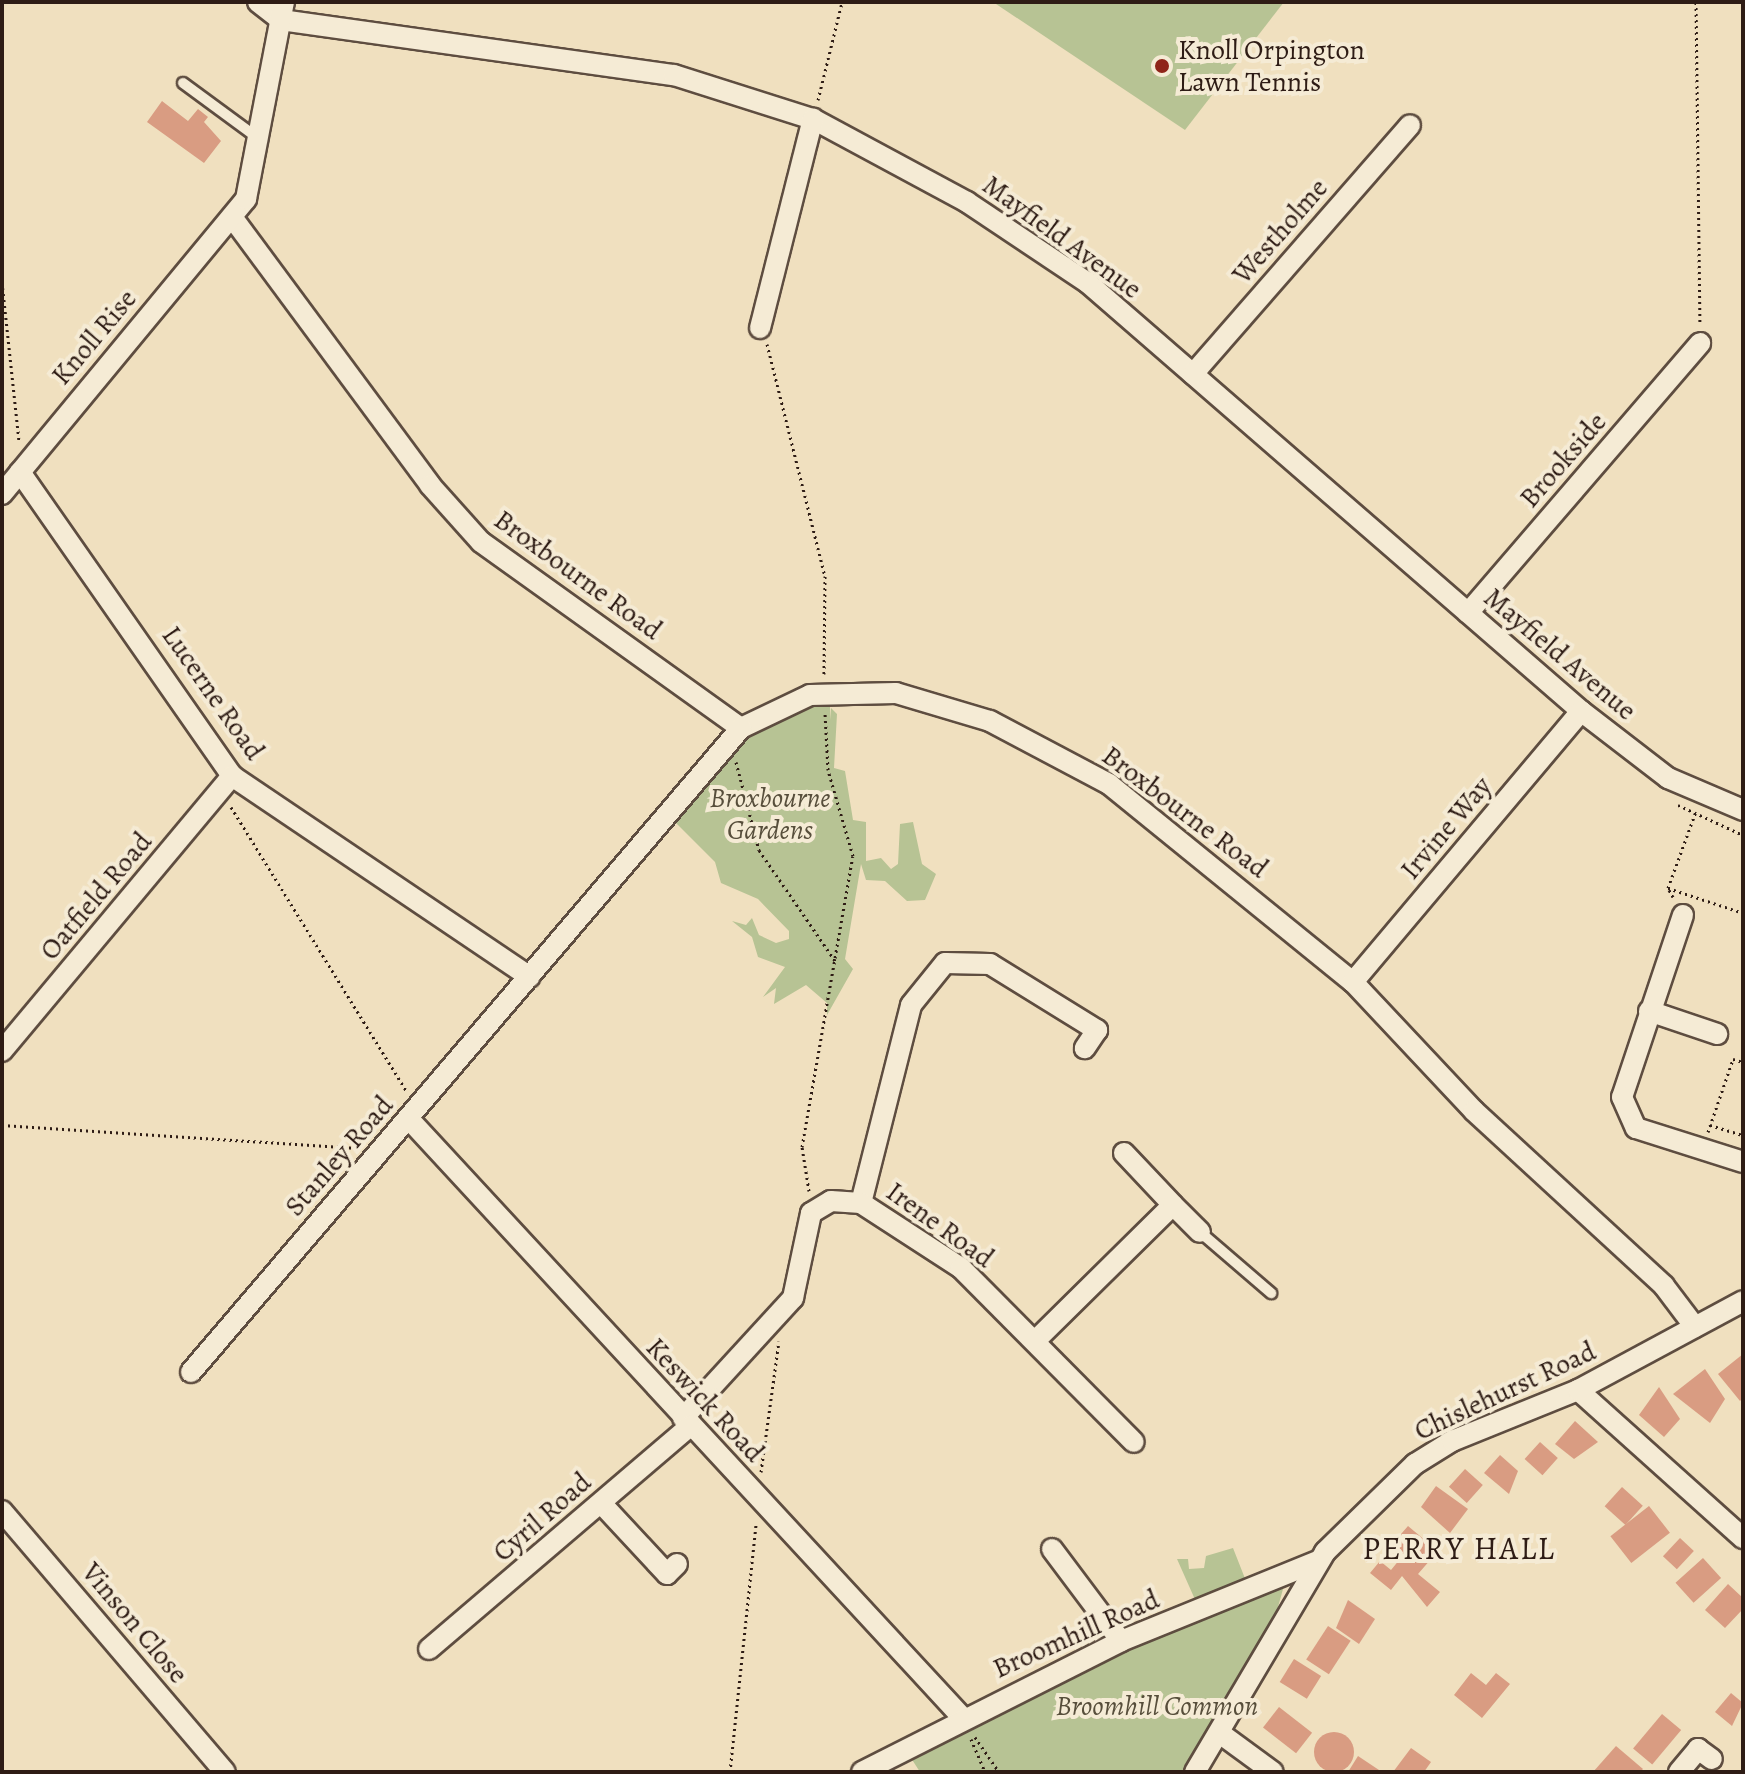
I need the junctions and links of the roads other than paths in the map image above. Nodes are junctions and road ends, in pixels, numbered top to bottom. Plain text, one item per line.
1 (258, 2) edge
2 (282, 11) edge
3 (183, 83) dead end
4 (813, 119) junction
5 (1410, 125) dead end
6 (258, 138) junction
7 (232, 217) junction
8 (760, 328) road end
9 (1700, 343) road end
10 (1193, 374) junction
11 (25, 464) junction
12 (2, 494) edge
13 (1468, 613) junction
14 (1581, 711) junction
15 (741, 728) junction
16 (226, 783) junction
17 (1743, 810) edge
18 (1683, 915) road end
19 (530, 977) junction
20 (1353, 982) junction
21 (1649, 1011) junction
22 (1717, 1034) dead end
23 (1085, 1048) dead end
24 (2, 1051) edge
25 (413, 1114) junction
26 (1124, 1153) dead end
27 (1743, 1162) edge
28 (861, 1203) junction
29 (1173, 1205) junction
30 (1200, 1232) joint
31 (1271, 1293) dead end
32 (1743, 1301) edge
33 (1695, 1327) junction
34 (1036, 1340) junction
35 (191, 1372) dead end
36 (1578, 1390) junction
37 (687, 1422) junction
38 (1134, 1442) dead end
39 (601, 1503) junction
40 (2, 1511) edge
41 (1743, 1538) edge
42 (1052, 1549) dead end
43 (1318, 1561) junction
44 (677, 1564) dead end
45 (1121, 1641) junction
46 (429, 1649) dead end
47 (962, 1717) junction
48 (1221, 1734) junction
49 (1712, 1759) dead end
50 (225, 1772) edge
51 (862, 1772) edge
52 (1195, 1772) edge
53 (1273, 1772) edge
54 (1679, 1772) edge

1 - 2 street
2 - 4 street, Mayfield Avenue
2 - 6 street, Knoll Rise
3 - 6 lane
4 - 8 street
4 - 10 street, Mayfield Avenue
5 - 10 street, Westholme
6 - 7 street, Knoll Rise
7 - 11 street, Knoll Rise
7 - 15 street, Broxbourne Road
9 - 13 street, Brookside
10 - 13 street, Mayfield Avenue
11 - 12 street, Knoll Rise
11 - 16 street, Lucerne Road
13 - 14 street, Mayfield Avenue
14 - 17 street, Mayfield Avenue
14 - 20 street, Irvine Way
15 - 19 street, Stanley Road
15 - 20 street, Broxbourne Road
16 - 19 street, Lucerne Road
16 - 24 street, Oatfield Road
18 - 21 street
19 - 25 street, Stanley Road
20 - 33 street, Broxbourne Road
21 - 22 street
21 - 27 street
23 - 28 street
25 - 35 street, Stanley Road
25 - 37 street, Keswick Road
26 - 29 street
28 - 34 street, Irene Road
28 - 37 street, Irene Road
29 - 30 street
29 - 34 street
30 - 31 lane
32 - 33 street, Chislehurst Road
33 - 36 street, Chislehurst Road
34 - 38 street, Irene Road
36 - 41 street
36 - 43 street, Chislehurst Road
37 - 39 street, Cyril Road
37 - 47 street, Keswick Road
39 - 44 street
39 - 46 street, Cyril Road
40 - 50 street, Vinson Close
42 - 45 street
43 - 45 street, Broomhill Road
43 - 48 street, Chislehurst Road
45 - 47 street, Broomhill Road
47 - 51 street, Broomhill Road
48 - 52 street, Chislehurst Road
48 - 53 street
49 - 54 street

